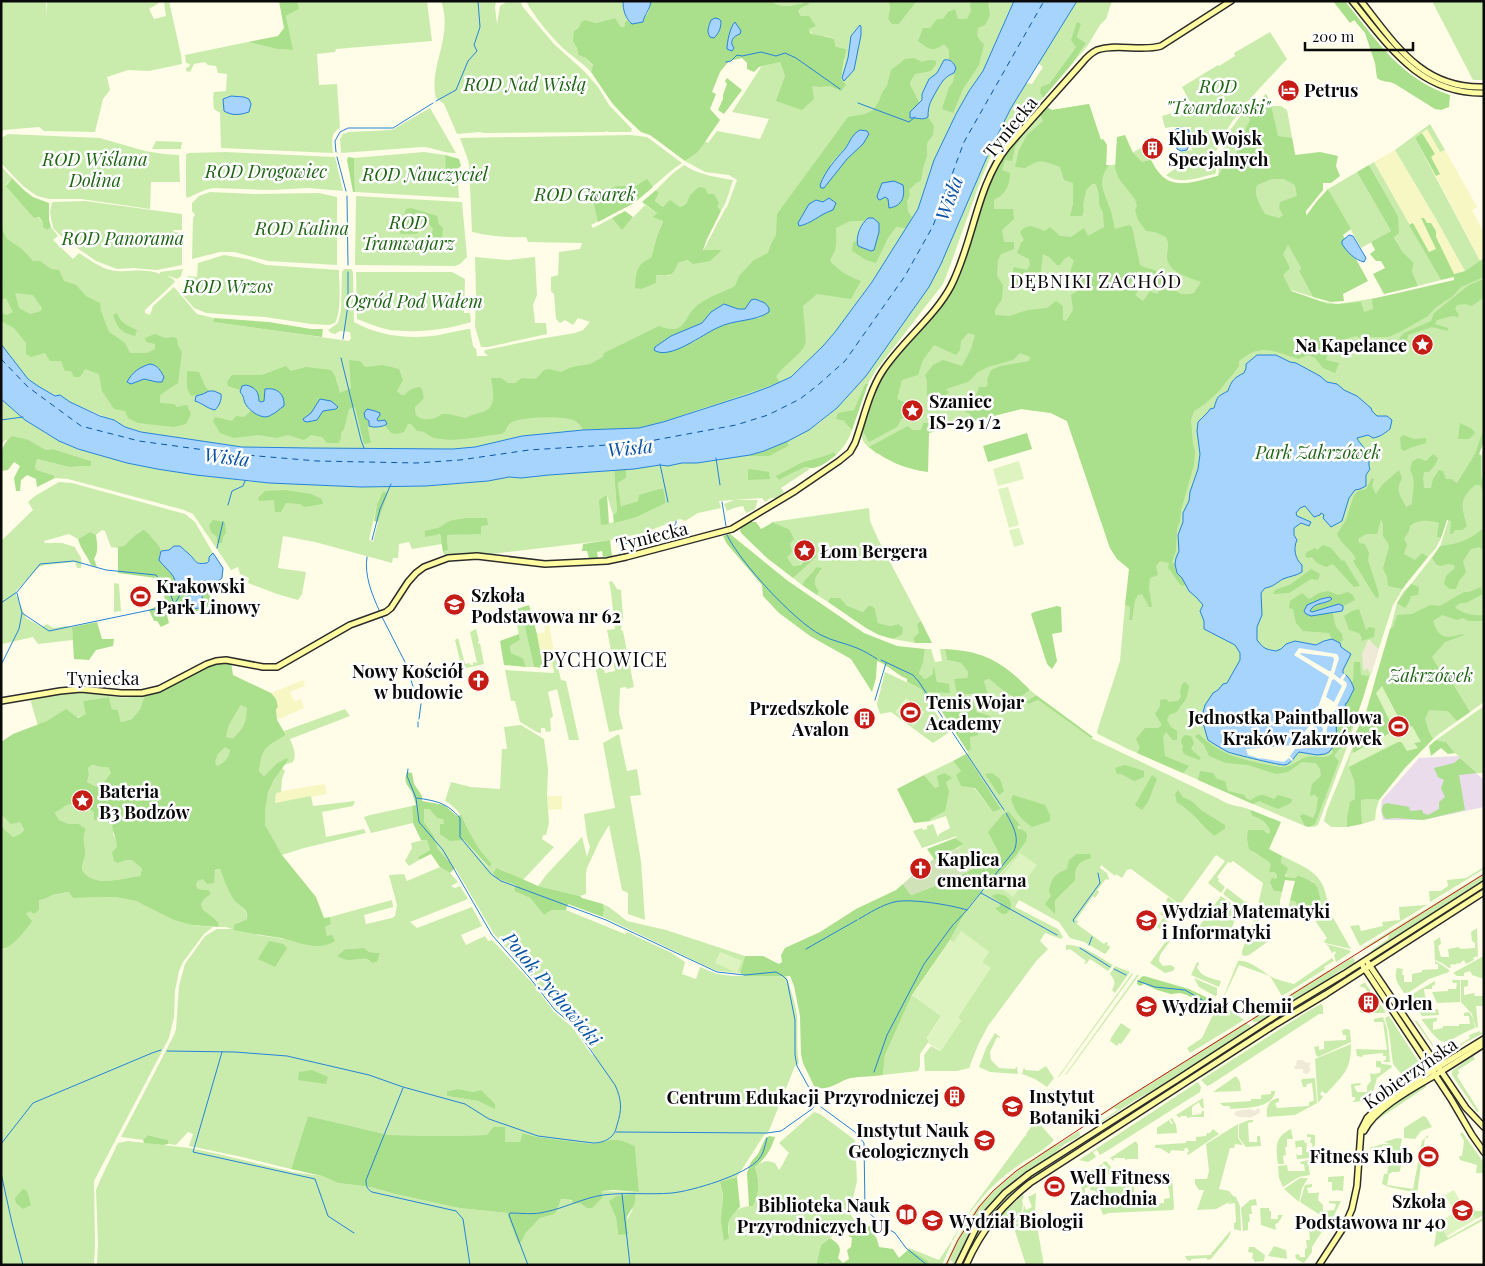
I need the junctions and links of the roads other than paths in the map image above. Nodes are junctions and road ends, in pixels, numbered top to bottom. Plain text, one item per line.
1 (1231, 1) edge
2 (1352, 1) edge
3 (1361, 1) edge
4 (1484, 87) edge
5 (1484, 93) edge
6 (1, 701) edge
7 (1484, 884) edge
8 (1484, 892) edge
9 (1366, 964) junction
10 (1484, 1040) edge
11 (1484, 1044) edge
12 (1437, 1071) junction
13 (1484, 1127) edge
14 (1484, 1152) edge
15 (958, 1265) edge
16 (966, 1265) edge
17 (1319, 1265) edge

1 - 6 main road, Tyniecka
2 - 5 main road
3 - 4 main road
7 - 9 main road
8 - 9 main road
9 - 12 main road
9 - 15 main road
9 - 16 main road
10 - 12 main road, Kobierzyńska
11 - 12 main road, Kobierzyńska
12 - 13 main road
12 - 14 main road
12 - 17 main road, Kobierzyńska

